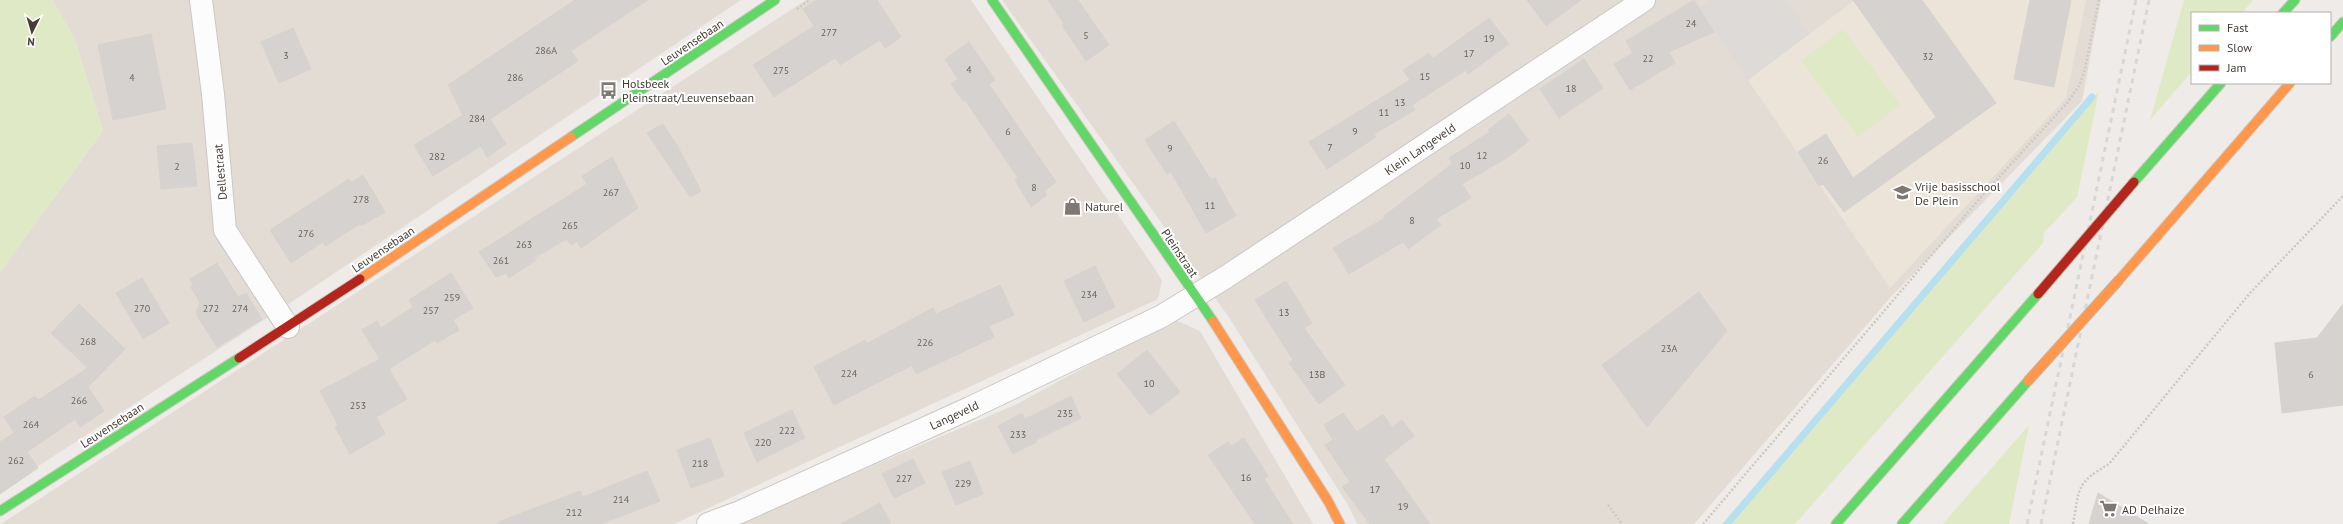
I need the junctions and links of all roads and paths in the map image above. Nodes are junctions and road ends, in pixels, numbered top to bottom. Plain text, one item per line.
1 (201, 0) edge
2 (775, 0) edge
3 (992, 0) edge
4 (1644, 0) edge
5 (2099, 0) edge
6 (2295, 0) edge
7 (2284, 12) edge
8 (2343, 22) edge
9 (2331, 36) edge
10 (2220, 84) edge
11 (2289, 84) edge
12 (2343, 196) edge
13 (1195, 296) junction
14 (288, 327) junction
15 (1608, 504) dead end
16 (0, 511) edge
17 (708, 524) edge
18 (1340, 524) edge
19 (1622, 524) edge
20 (1703, 524) edge
21 (1836, 524) edge
22 (1902, 524) edge
23 (2073, 524) edge

1 - 14 street, Dellestraat
2 - 14 main road, Leuvensebaan
3 - 13 main road, Pleinstraat
4 - 13 street, Klein Langeveld
5 - 20 path
6 - 7 main road
8 - 9 main road
10 - 21 main road, bridge
11 - 22 main road, bridge
12 - 23 path
13 - 17 street, Langeveld
13 - 18 main road, Pleinstraat
14 - 16 main road, Leuvensebaan
15 - 19 path

